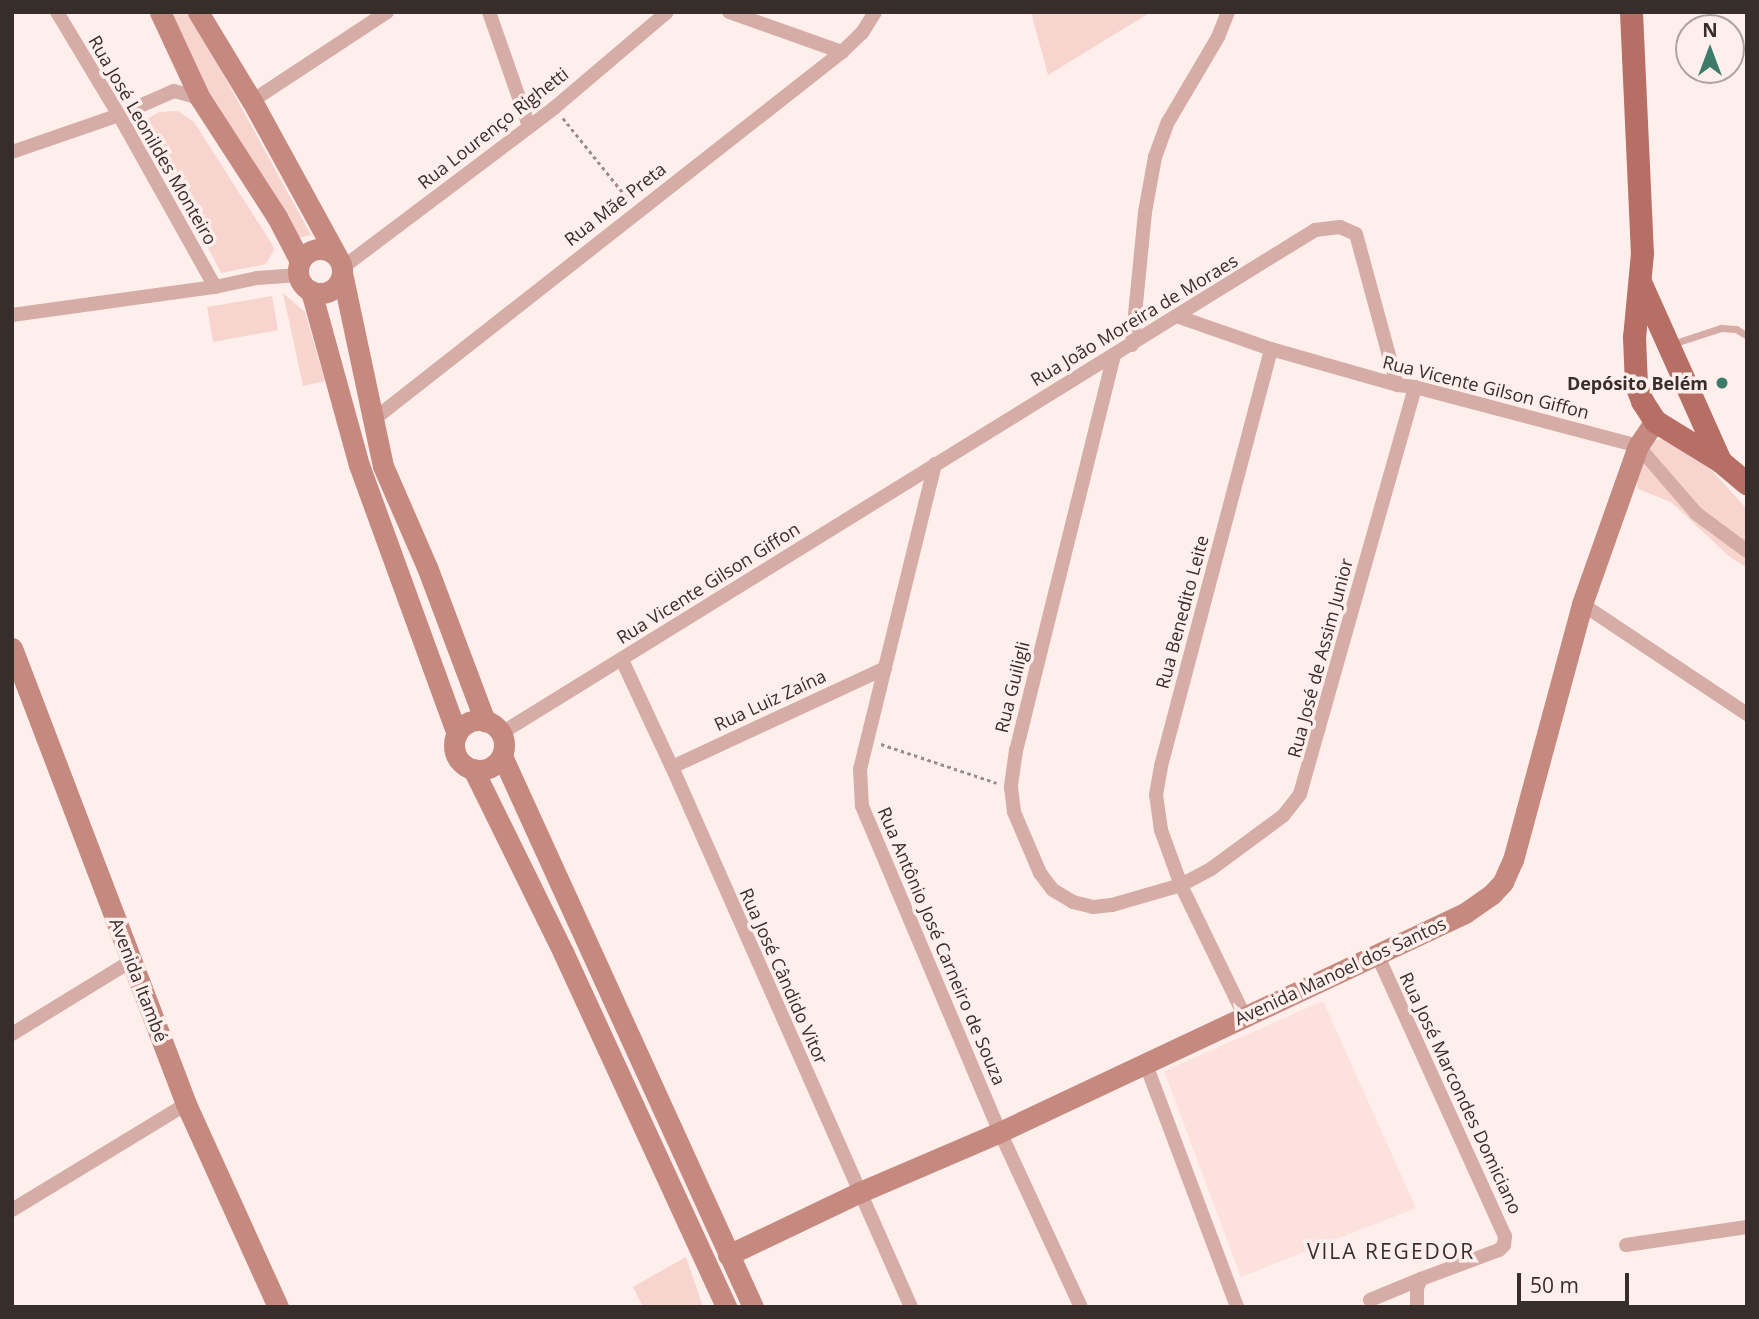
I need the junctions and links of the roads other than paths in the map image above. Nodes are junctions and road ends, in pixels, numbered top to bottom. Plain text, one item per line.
1 (57, 12) edge
2 (160, 12) edge
3 (198, 12) edge
4 (387, 12) edge
5 (489, 12) edge
6 (729, 12) edge
7 (875, 12) edge
8 (1228, 12) edge
9 (1631, 12) edge
10 (664, 13) edge
11 (842, 52) junction
12 (200, 98) junction
13 (252, 101) junction
14 (119, 115) junction
15 (529, 126) junction
16 (12, 152) edge
17 (341, 266) junction
18 (303, 276) junction
19 (1641, 284) junction
20 (215, 287) junction
21 (12, 315) edge
22 (1180, 317) junction
23 (1747, 336) edge
24 (1132, 345) junction
25 (1668, 345) junction
26 (1272, 349) junction
27 (1114, 355) junction
28 (1633, 360) junction
29 (1397, 385) junction
30 (1415, 387) junction
31 (1693, 400) junction
32 (373, 420) junction
33 (1655, 421) junction
34 (1638, 446) junction
35 (1720, 461) junction
36 (935, 464) junction
37 (1747, 484) edge
38 (1747, 551) edge
39 (1582, 604) junction
40 (12, 648) edge
41 (622, 660) junction
42 (884, 668) junction
43 (1747, 714) edge
44 (493, 727) junction
45 (457, 734) junction
46 (502, 755) junction
47 (672, 766) junction
48 (473, 769) junction
49 (1181, 885) junction
50 (1376, 952) junction
51 (131, 961) junction
52 (1244, 1015) junction
53 (12, 1034) edge
54 (1146, 1062) junction
55 (186, 1104) junction
56 (1000, 1132) junction
57 (858, 1193) junction
58 (12, 1210) edge
59 (1747, 1227) edge
60 (1626, 1245) dead end
61 (728, 1255) junction
62 (1422, 1279) junction
63 (1370, 1300) dead end
64 (723, 1304) edge
65 (278, 1307) edge
66 (753, 1307) edge
67 (911, 1307) edge
68 (1081, 1307) edge
69 (1237, 1307) edge
70 (1417, 1307) edge

1 - 14 street, Rua José Leonildes Monteiro
2 - 12 main road
3 - 13 main road
4 - 13 street
5 - 15 street
6 - 11 street
7 - 11 street, Rua Mãe Preta
8 - 24 street
9 - 19 main road
10 - 15 street, Rua Lourenço Righetti
11 - 32 street, Rua Mãe Preta
12 - 14 street
12 - 18 main road
13 - 17 main road
14 - 16 street
14 - 20 street, Rua José Leonildes Monteiro
15 - 17 street, Rua Lourenço Righetti
17 - 18 main road
17 - 18 main road
17 - 32 main road
18 - 20 street
18 - 45 main road
19 - 25 main road
19 - 28 main road
20 - 21 street
22 - 24 street, Rua João Moreira de Moraes
22 - 26 street, Rua Vicente Gilson Giffon
22 - 29 street, Rua João Moreira de Moraes
23 - 25 lane
24 - 27 street, Rua João Moreira de Moraes
25 - 28 main road
25 - 31 main road
26 - 29 street, Rua Vicente Gilson Giffon
26 - 49 street, Rua Benedito Leite
27 - 36 street, Rua João Moreira de Moraes
27 - 49 street, Rua Guiligli
28 - 33 main road
29 - 30 street, Rua Vicente Gilson Giffon
30 - 34 street, Rua Vicente Gilson Giffon
30 - 49 street, Rua José de Assim Junior
31 - 33 main road
31 - 35 main road
32 - 44 main road
33 - 34 main road, Avenida Manoel dos Santos
33 - 35 main road
34 - 38 street
34 - 39 main road, Avenida Manoel dos Santos
35 - 37 main road
36 - 41 street, Rua Vicente Gilson Giffon
36 - 42 street, Rua Antônio José Carneiro de Souza
39 - 43 street
39 - 50 main road, Avenida Manoel dos Santos
40 - 51 main road, Avenida Itambé
41 - 44 street, Rua Vicente Gilson Giffon
41 - 47 street, Rua José Cândido Vitor
42 - 47 street, Rua Luiz Zaína
42 - 56 street, Rua Antônio José Carneiro de Souza
44 - 45 main road
44 - 46 main road
45 - 48 main road
46 - 48 main road
46 - 61 main road
47 - 57 street, Rua José Cândido Vitor
48 - 64 main road
49 - 52 street, Rua Benedito Leite
50 - 52 main road, Avenida Manoel dos Santos
50 - 62 street, Rua José Marcondes Domiciano
51 - 53 street
51 - 55 main road, Avenida Itambé
52 - 54 main road, Avenida Manoel dos Santos
54 - 56 main road, Avenida Manoel dos Santos
54 - 69 street
55 - 58 street
55 - 65 main road, Avenida Itambé
56 - 57 main road, Avenida Manoel dos Santos
56 - 68 street, Rua Antônio José Carneiro de Souza
57 - 61 main road, Avenida Manoel dos Santos
57 - 67 street, Rua José Cândido Vitor
59 - 60 street
61 - 66 main road
62 - 63 street, Rua José Marcondes Domiciano
62 - 70 street

